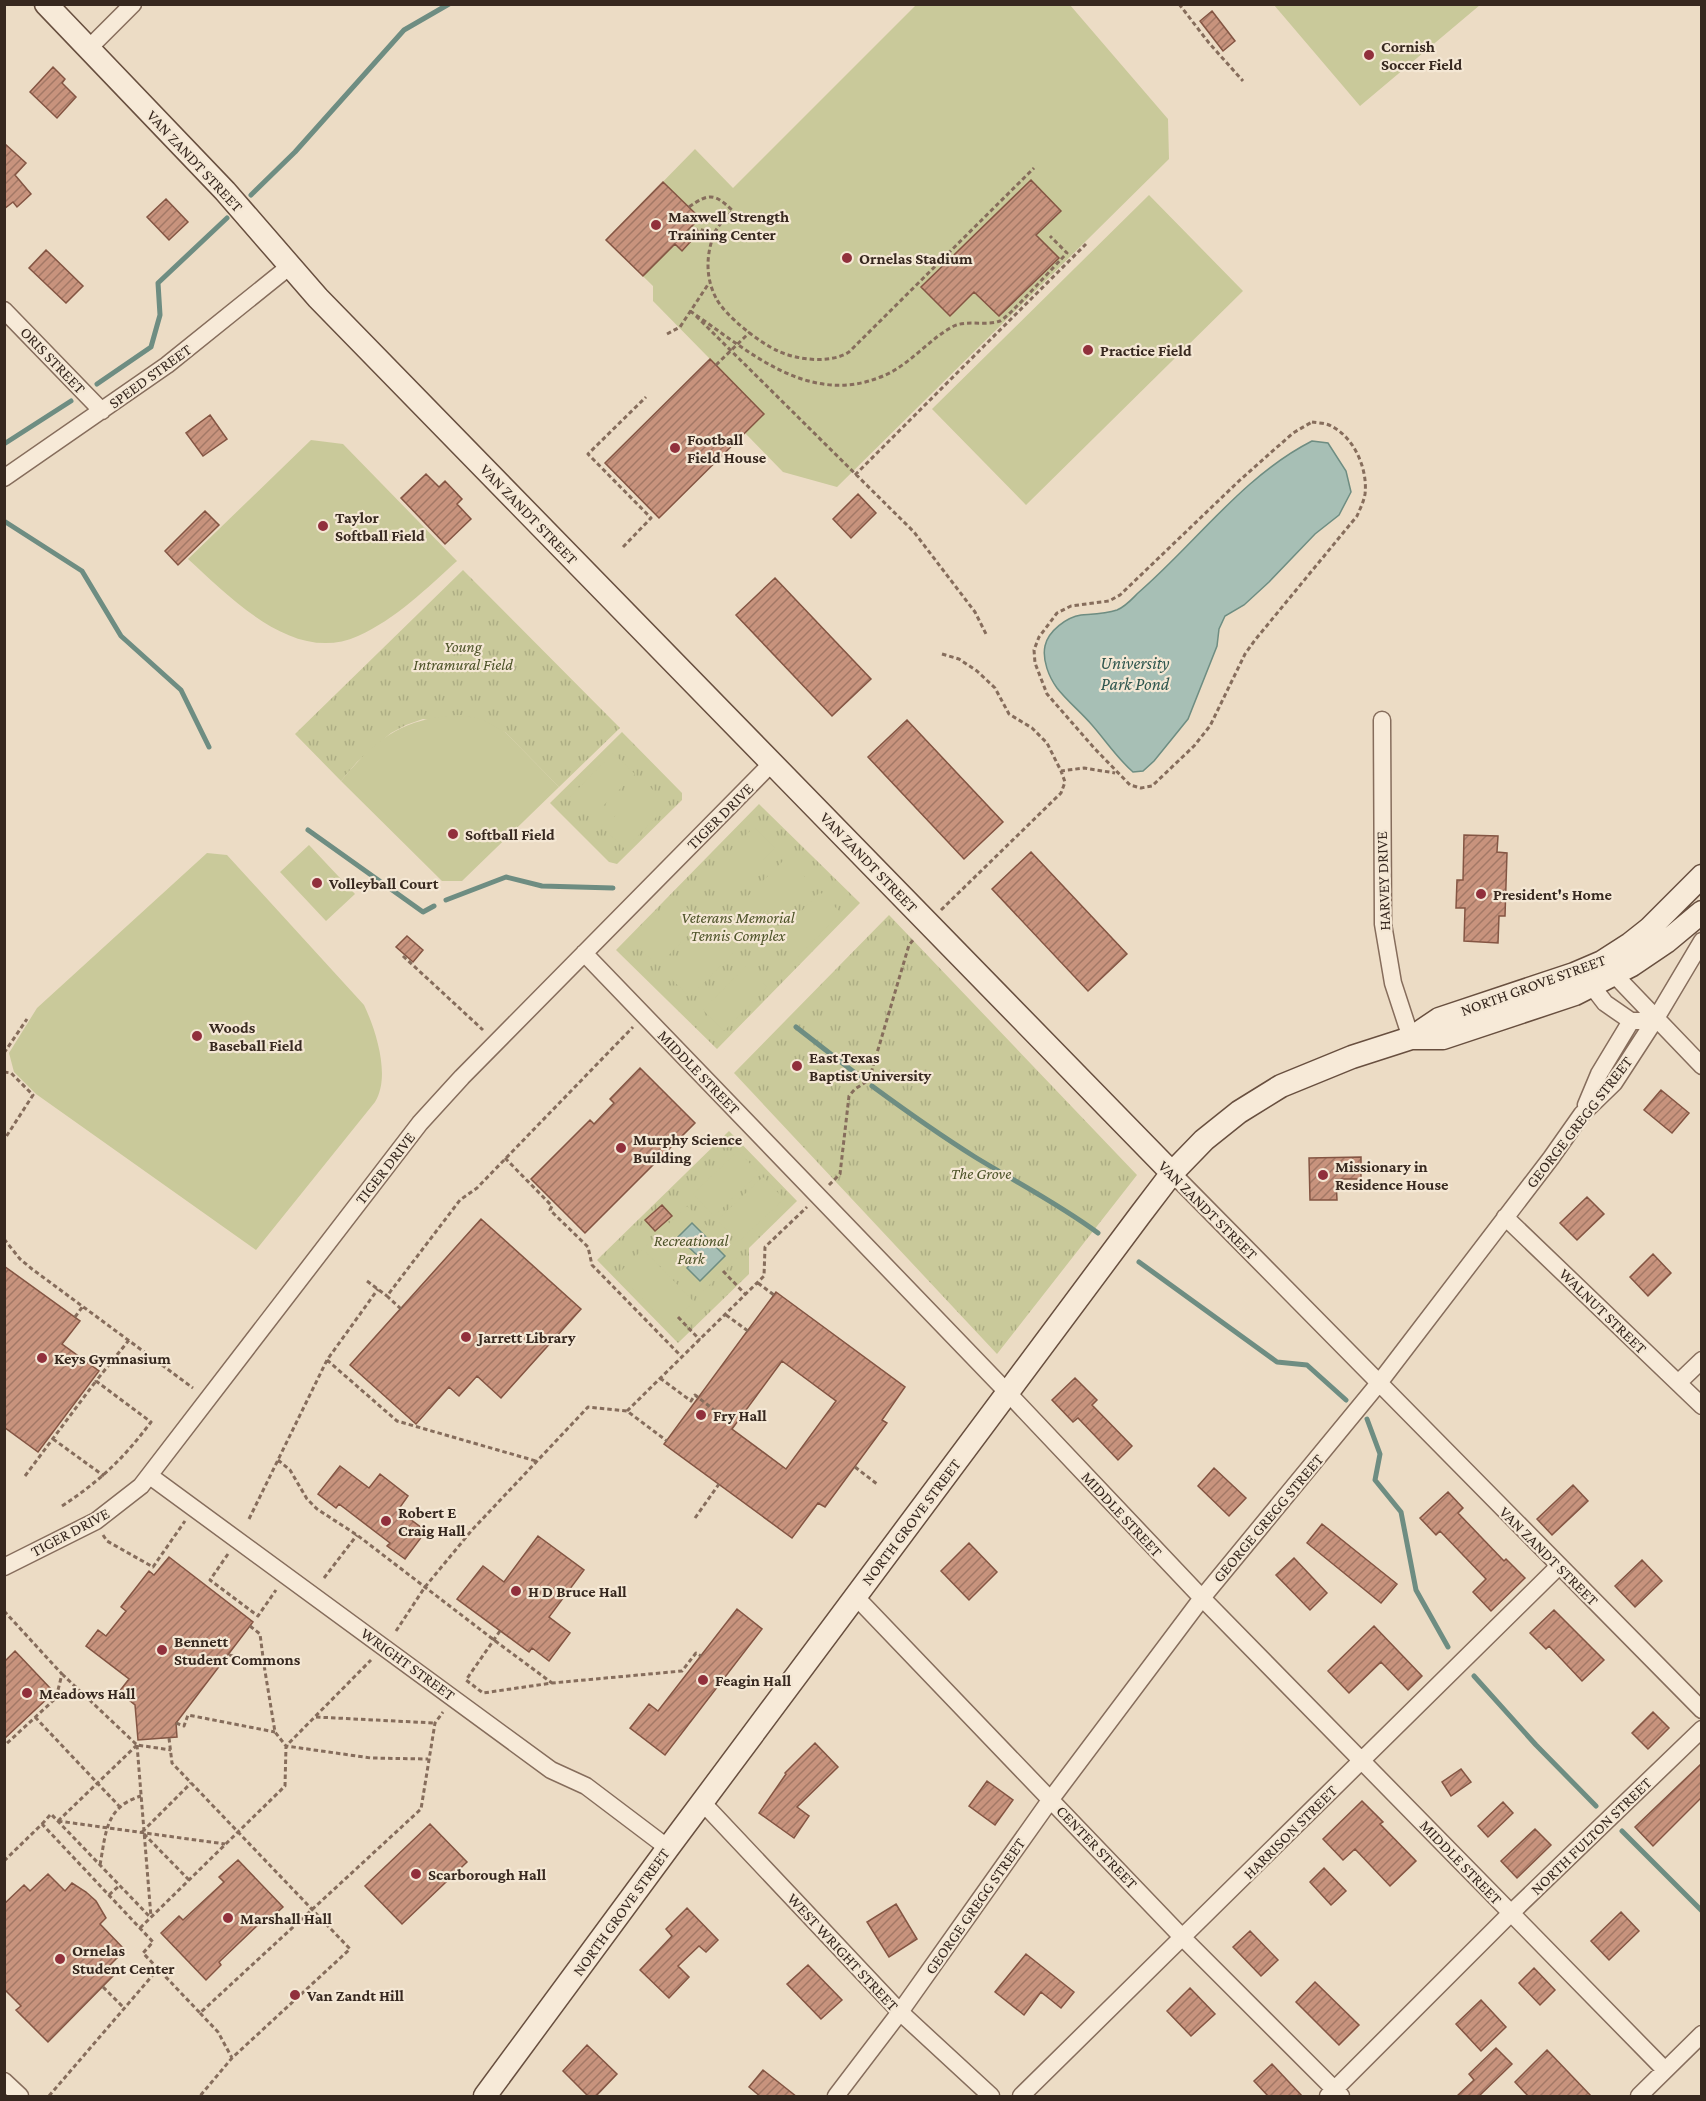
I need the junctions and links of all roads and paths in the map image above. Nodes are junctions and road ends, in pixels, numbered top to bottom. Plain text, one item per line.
1 (46, 4) edge
2 (133, 4) edge
3 (1179, 4) edge
4 (88, 49) junction
5 (1243, 81) dead end
6 (1034, 168) dead end
7 (689, 207) dead end
8 (715, 234) junction
9 (688, 236) dead end
10 (1050, 236) dead end
11 (1086, 244) dead end
12 (290, 266) junction
13 (710, 282) junction
14 (4, 310) edge
15 (690, 311) junction
16 (750, 332) junction
17 (667, 334) dead end
18 (739, 344) junction
19 (731, 351) junction
20 (716, 365) dead end
21 (646, 397) dead end
22 (102, 411) junction
23 (855, 475) junction
24 (4, 478) edge
25 (622, 546) dead end
26 (986, 634) dead end
27 (942, 654) dead end
28 (1382, 720) dead end
29 (772, 763) junction
30 (1061, 771) junction
31 (1117, 773) junction
32 (1701, 876) edge
33 (1701, 912) edge
34 (928, 923) junction
35 (1701, 941) edge
36 (584, 953) junction
37 (403, 956) dead end
38 (1608, 968) junction
39 (1586, 979) junction
40 (645, 1015) junction
41 (27, 1019) dead end
42 (1655, 1020) junction
43 (1631, 1021) junction
44 (1412, 1038) junction
45 (497, 1042) junction
46 (4, 1053) edge
47 (1701, 1066) edge
48 (4, 1072) edge
49 (1582, 1114) junction
50 (6, 1133) edge
51 (4, 1140) edge
52 (505, 1158) junction
53 (1172, 1173) junction
54 (1505, 1217) junction
55 (4, 1239) edge
56 (723, 1271) dead end
57 (368, 1281) dead end
58 (758, 1283) dead end
59 (378, 1289) junction
60 (746, 1295) dead end
61 (774, 1295) dead end
62 (387, 1296) junction
63 (83, 1306) junction
64 (401, 1309) dead end
65 (726, 1315) dead end
66 (75, 1317) dead end
67 (678, 1317) dead end
68 (748, 1331) dead end
69 (129, 1340) junction
70 (700, 1340) dead end
71 (682, 1357) dead end
72 (327, 1360) junction
73 (1701, 1360) edge
74 (660, 1378) dead end
75 (96, 1381) junction
76 (1379, 1383) junction
77 (1678, 1383) junction
78 (1007, 1392) junction
79 (208, 1400) junction
80 (1701, 1406) edge
81 (723, 1417) dead end
82 (53, 1439) junction
83 (667, 1441) dead end
84 (278, 1460) junction
85 (536, 1461) junction
86 (855, 1467) dead end
87 (25, 1476) dead end
88 (104, 1476) junction
89 (150, 1476) junction
90 (719, 1484) dead end
91 (878, 1484) dead end
92 (62, 1506) dead end
93 (695, 1518) dead end
94 (249, 1519) dead end
95 (186, 1520) dead end
96 (96, 1521) junction
97 (357, 1535) junction
98 (220, 1547) dead end
99 (1559, 1566) junction
100 (4, 1567) edge
101 (324, 1578) dead end
102 (270, 1583) dead end
103 (425, 1587) junction
104 (277, 1589) junction
105 (282, 1592) dead end
106 (855, 1596) junction
107 (1202, 1598) junction
108 (5, 1611) edge
109 (250, 1626) dead end
110 (396, 1631) dead end
111 (500, 1631) dead end
112 (494, 1640) junction
113 (229, 1654) dead end
114 (700, 1656) dead end
115 (373, 1658) dead end
116 (264, 1665) junction
117 (62, 1674) junction
118 (552, 1683) junction
119 (444, 1710) dead end
120 (1701, 1710) edge
121 (35, 1717) junction
122 (316, 1717) junction
123 (176, 1723) dead end
124 (435, 1723) junction
125 (1701, 1729) edge
126 (275, 1732) junction
127 (169, 1738) dead end
128 (137, 1745) junction
129 (4, 1746) edge
130 (286, 1746) junction
131 (171, 1750) junction
132 (428, 1759) junction
133 (1362, 1761) junction
134 (98, 1783) junction
135 (191, 1783) junction
136 (141, 1796) junction
137 (1051, 1799) junction
138 (702, 1802) junction
139 (119, 1806) junction
140 (58, 1821) junction
141 (42, 1824) junction
142 (106, 1828) junction
143 (142, 1832) junction
144 (238, 1832) junction
145 (226, 1844) junction
146 (668, 1848) junction
147 (4, 1861) edge
148 (100, 1865) junction
149 (189, 1880) junction
150 (120, 1885) junction
151 (109, 1895) junction
152 (313, 1908) junction
153 (1511, 1913) junction
154 (151, 1917) junction
155 (140, 1928) junction
156 (1183, 1938) junction
157 (158, 1969) junction
158 (103, 1987) dead end
159 (124, 2008) junction
160 (900, 2012) junction
161 (200, 2013) junction
162 (1701, 2034) edge
163 (232, 2058) junction
164 (1665, 2070) junction
165 (4, 2081) edge
166 (1334, 2094) edge
167 (49, 2096) edge
168 (20, 2097) edge
169 (200, 2097) edge
170 (485, 2097) edge
171 (836, 2097) edge
172 (991, 2097) edge
173 (1021, 2097) edge
174 (1639, 2097) edge

1 - 4 main road, VAN ZANDT STREET
2 - 4 street
3 - 5 path
4 - 12 main road, VAN ZANDT STREET
6 - 16 path
7 - 8 path
8 - 9 path
8 - 13 path
10 - 18 path
11 - 23 path
12 - 22 street, SPEED STREET
12 - 29 main road, VAN ZANDT STREET
13 - 15 path
13 - 16 path
14 - 22 street, ORIS STREET
15 - 17 path
15 - 18 path
15 - 19 path
16 - 18 path
18 - 19 path
19 - 20 path
19 - 23 path
21 - 25 path
22 - 24 street, SPEED STREET
23 - 26 path
27 - 30 path
28 - 44 street, HARVEY DRIVE
29 - 34 main road, VAN ZANDT STREET
29 - 36 street, TIGER DRIVE
30 - 31 path
30 - 34 path
31 - 31 path
32 - 38 main road, NORTH GROVE STREET
33 - 38 main road, NORTH GROVE STREET
34 - 53 main road, VAN ZANDT STREET
35 - 42 street, GEORGE GREGG STREET
36 - 40 street, MIDDLE STREET
36 - 45 street, TIGER DRIVE
37 - 45 path
38 - 39 main road, NORTH GROVE STREET
38 - 42 street
39 - 43 street
39 - 44 main road, NORTH GROVE STREET
40 - 52 path
40 - 78 street, MIDDLE STREET
41 - 46 path
42 - 43 street
42 - 47 street
42 - 49 street, GEORGE GREGG STREET
43 - 49 street
44 - 53 main road, NORTH GROVE STREET
45 - 79 street, TIGER DRIVE
48 - 50 path
49 - 54 street, GEORGE GREGG STREET
50 - 51 path
52 - 62 path
52 - 71 path
53 - 76 street, VAN ZANDT STREET
53 - 78 main road, NORTH GROVE STREET
54 - 76 street, GEORGE GREGG STREET
54 - 77 street, WALNUT STREET
55 - 63 path
56 - 60 path
57 - 59 path
58 - 61 path
59 - 62 path
59 - 72 path
62 - 64 path
63 - 66 path
63 - 69 path
65 - 68 path
67 - 70 path
69 - 75 path
69 - 79 path
72 - 84 path
72 - 85 path
73 - 77 street
74 - 81 path
75 - 82 path
75 - 88 path
76 - 99 street, VAN ZANDT STREET
76 - 107 street, GEORGE GREGG STREET
77 - 80 street, WALNUT STREET
78 - 106 main road, NORTH GROVE STREET
78 - 107 street, MIDDLE STREET
79 - 89 street, TIGER DRIVE
82 - 87 path
82 - 88 path
83 - 85 path
84 - 94 path
84 - 97 path
85 - 103 path
86 - 91 path
88 - 92 path
89 - 96 street, TIGER DRIVE
89 - 146 street, WRIGHT STREET
90 - 93 path
95 - 96 path
96 - 100 street, TIGER DRIVE
97 - 101 path
97 - 103 path
98 - 104 path
99 - 120 street, VAN ZANDT STREET
99 - 133 street, HARRISON STREET
102 - 104 path
103 - 110 path
103 - 112 path
104 - 105 path
106 - 137 street, CENTER STREET
106 - 138 main road, NORTH GROVE STREET
107 - 133 street, MIDDLE STREET
107 - 137 street, GEORGE GREGG STREET
108 - 117 path
109 - 116 path
111 - 112 path
112 - 118 path
112 - 118 path
113 - 116 path
114 - 118 path
115 - 122 path
116 - 126 path
117 - 121 path
117 - 128 path
119 - 124 path
121 - 129 path
121 - 134 path
122 - 124 path
122 - 130 path
123 - 126 path
124 - 132 path
125 - 153 street, NORTH FULTON STREET
126 - 130 path
127 - 131 path
128 - 131 path
128 - 134 path
128 - 136 path
130 - 132 path
130 - 144 path
131 - 135 path
132 - 152 path
133 - 153 street, MIDDLE STREET
133 - 156 street, HARRISON STREET
134 - 139 path
134 - 140 path
135 - 143 path
135 - 144 path
136 - 139 path
136 - 143 path
137 - 156 street, CENTER STREET
137 - 160 street, GEORGE GREGG STREET
138 - 146 main road, NORTH GROVE STREET
138 - 160 street, WEST WRIGHT STREET
139 - 142 path
140 - 141 path
140 - 142 path
140 - 148 path
141 - 147 path
141 - 151 path
142 - 143 path
142 - 148 path
143 - 145 path
143 - 149 path
143 - 154 path
144 - 145 path
144 - 152 path
145 - 149 path
146 - 170 main road, NORTH GROVE STREET
148 - 150 path
149 - 154 path
150 - 151 path
150 - 154 path
151 - 155 path
152 - 161 path
152 - 163 path
153 - 164 street, MIDDLE STREET
153 - 166 street, NORTH FULTON STREET
154 - 155 path
155 - 157 path
156 - 166 street, CENTER STREET
156 - 173 street, HARRISON STREET
157 - 159 path
157 - 161 path
158 - 159 path
159 - 167 path
160 - 171 street, GEORGE GREGG STREET
160 - 172 street, WEST WRIGHT STREET
161 - 163 path
162 - 164 street
163 - 169 path
164 - 174 street
165 - 168 street

